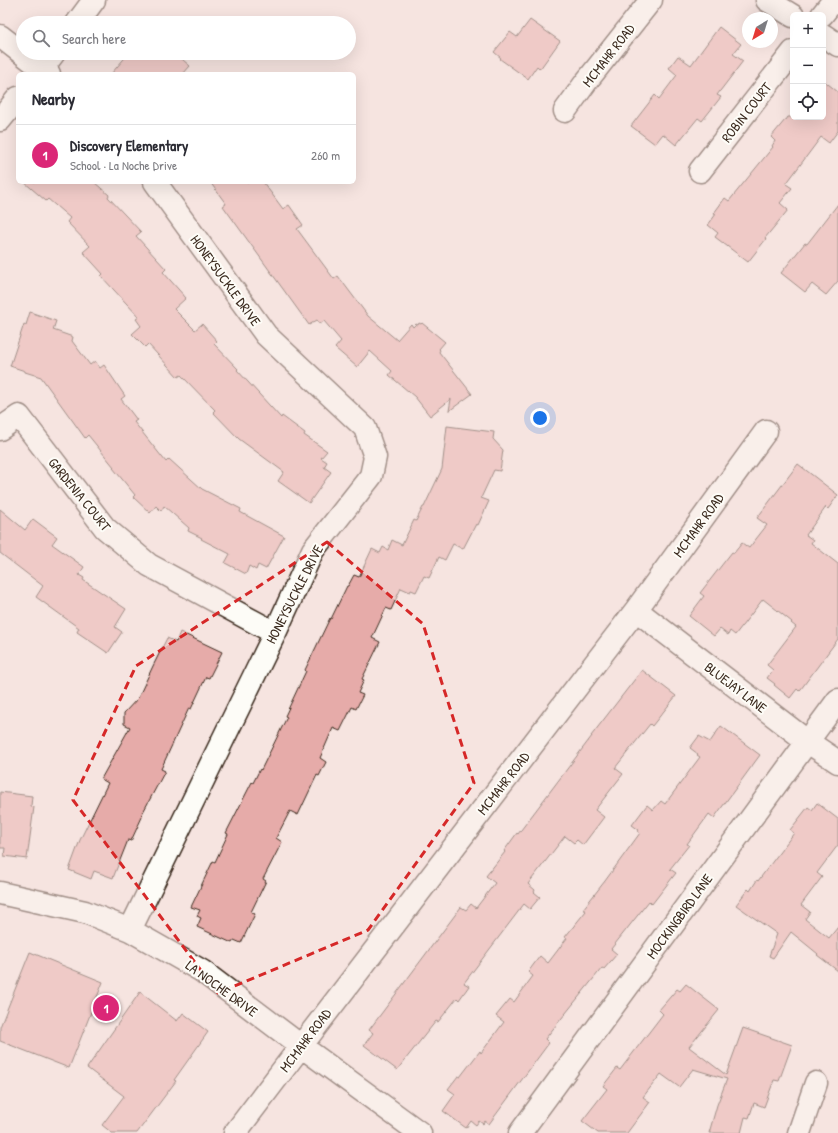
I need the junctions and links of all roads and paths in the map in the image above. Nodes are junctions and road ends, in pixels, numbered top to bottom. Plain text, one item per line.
1 (94, 0) edge
2 (652, 0) edge
3 (767, 0) edge
4 (834, 0) edge
5 (824, 12) edge
6 (790, 14) edge
7 (82, 16) edge
8 (0, 36) edge
9 (826, 38) edge
10 (838, 45) edge
11 (16, 47) edge
12 (790, 56) edge
13 (36, 60) edge
14 (46, 67) edge
15 (16, 100) edge
16 (565, 111) dead end
17 (0, 120) edge
18 (700, 171) dead end
19 (156, 184) edge
20 (0, 429) edge
21 (766, 431) dead end
22 (636, 610) junction
23 (274, 633) junction
24 (838, 700) edge
25 (808, 742) junction
26 (838, 762) edge
27 (0, 893) edge
28 (130, 930) junction
29 (301, 1046) junction
30 (816, 1083) dead end
31 (235, 1133) edge
32 (420, 1133) edge
33 (520, 1133) edge
34 (799, 1133) edge

1 - 7 street
2 - 16 street, MCMAHR ROAD
3 - 6 street
4 - 5 street
8 - 11 street
9 - 10 street
12 - 18 street, ROBIN COURT
13 - 14 street
15 - 17 street
19 - 23 street, HONEYSUCKLE DRIVE
20 - 23 street, GARDENIA COURT
21 - 22 street, MCMAHR ROAD
22 - 25 street, BLUEJAY LANE
22 - 29 street, MCMAHR ROAD
23 - 28 street, HONEYSUCKLE DRIVE
24 - 25 street, MOCKINGBIRD LANE
25 - 26 street, BLUEJAY LANE
25 - 33 street, MOCKINGBIRD LANE
27 - 28 street, LA NOCHE DRIVE
28 - 29 street, LA NOCHE DRIVE
29 - 31 street, MCMAHR ROAD
29 - 32 street, LA NOCHE DRIVE
30 - 34 street

